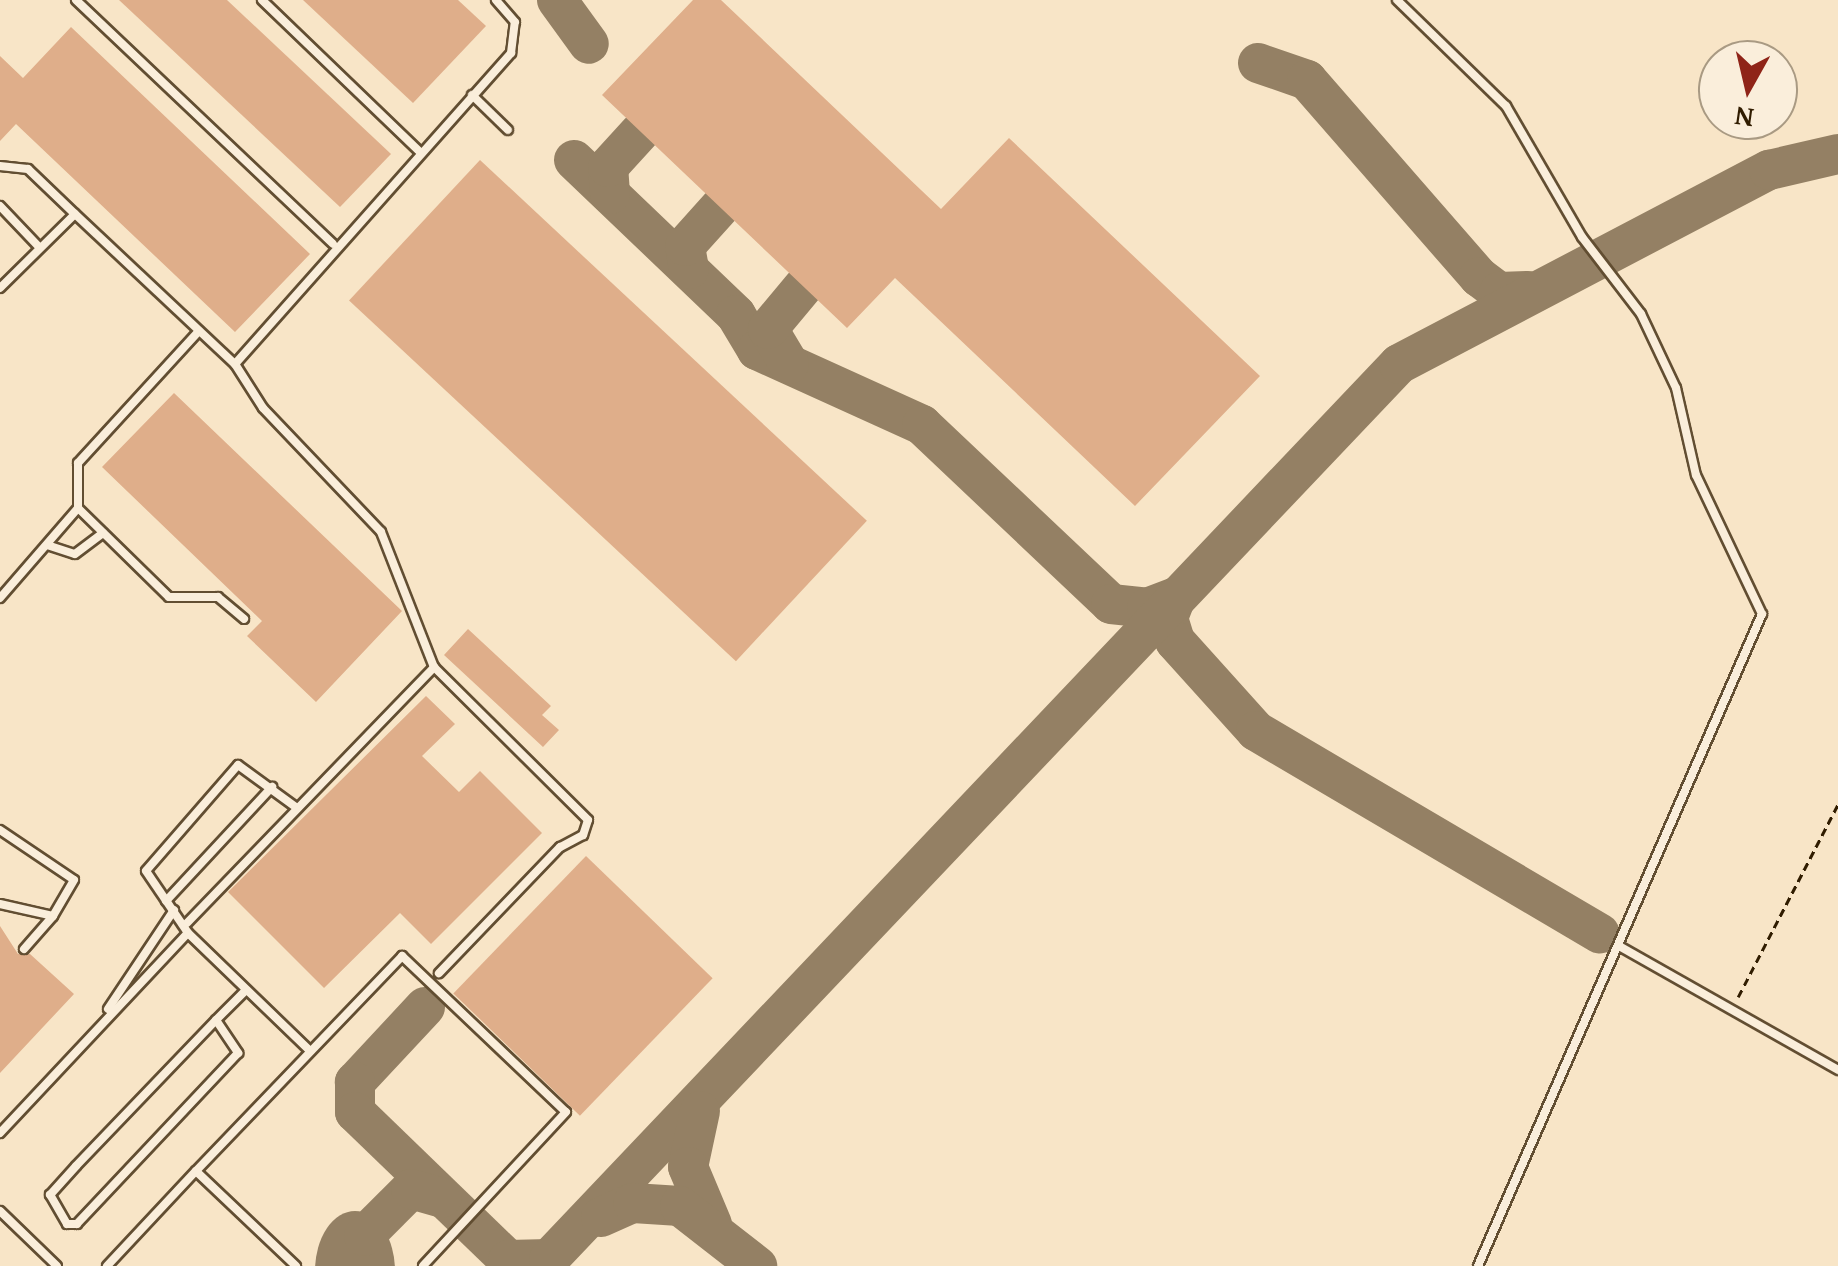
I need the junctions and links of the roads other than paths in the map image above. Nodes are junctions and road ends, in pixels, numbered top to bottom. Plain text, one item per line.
1 (76, 0) edge
2 (262, 0) edge
3 (496, 0) edge
4 (1397, 0) edge
5 (472, 95) junction
6 (508, 130) dead end
7 (419, 151) junction
8 (0, 166) edge
9 (0, 206) edge
10 (75, 214) junction
11 (333, 244) junction
12 (39, 247) junction
13 (0, 288) edge
14 (199, 332) junction
15 (235, 364) junction
16 (78, 508) junction
17 (103, 533) junction
18 (47, 545) junction
19 (0, 598) edge
20 (244, 619) dead end
21 (434, 668) junction
22 (272, 786) junction
23 (297, 808) junction
24 (0, 830) edge
25 (166, 901) junction
26 (0, 904) edge
27 (174, 910) junction
28 (53, 916) junction
29 (188, 928) junction
30 (1619, 946) junction
31 (24, 948) dead end
32 (439, 973) dead end
33 (246, 990) junction
34 (106, 1013) junction
35 (216, 1020) junction
36 (310, 1051) junction
37 (1838, 1070) edge
38 (0, 1133) edge
39 (196, 1171) junction
40 (0, 1211) edge
41 (57, 1266) edge
42 (107, 1266) edge
43 (296, 1266) edge
44 (423, 1266) edge
45 (1478, 1266) edge

1 - 11 lane
2 - 7 lane
3 - 5 lane
4 - 30 lane
5 - 6 lane
5 - 7 lane
7 - 11 lane
8 - 10 lane
9 - 12 lane
10 - 12 lane
10 - 14 lane
11 - 15 lane
12 - 13 lane
14 - 15 lane
14 - 16 lane
15 - 21 lane
16 - 17 lane
16 - 18 lane
17 - 18 lane
17 - 20 lane
18 - 19 lane
21 - 23 lane
21 - 32 lane
22 - 23 lane
22 - 25 lane
22 - 25 lane
23 - 29 lane
24 - 28 lane
25 - 27 lane
26 - 28 lane
27 - 29 lane
27 - 34 lane
28 - 31 lane
29 - 33 lane
29 - 34 lane
30 - 37 lane
30 - 45 lane
33 - 35 lane
33 - 36 lane
34 - 38 lane
35 - 35 lane
36 - 39 lane
36 - 44 lane
39 - 42 lane
39 - 43 lane
40 - 41 lane

